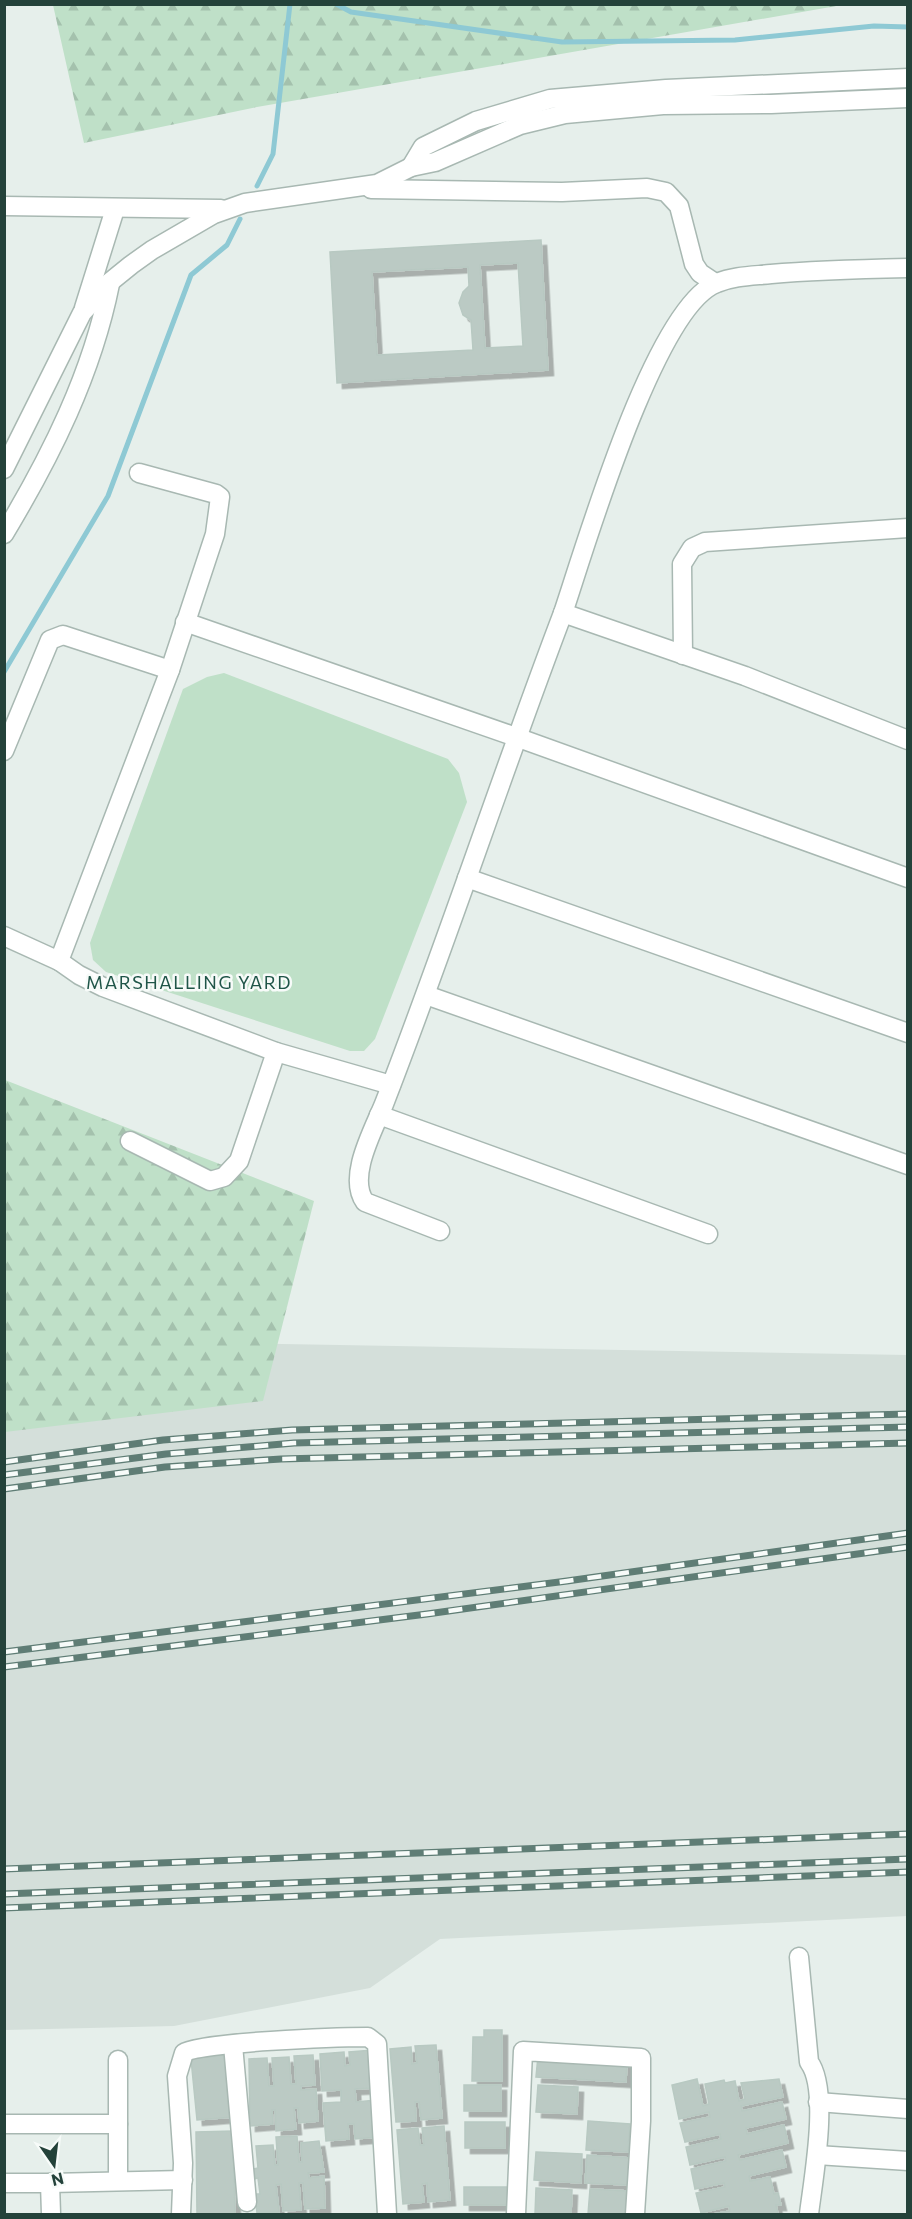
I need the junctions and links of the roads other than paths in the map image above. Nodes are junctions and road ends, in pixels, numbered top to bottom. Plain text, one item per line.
1 (908, 78) edge
2 (908, 98) edge
3 (411, 167) junction
4 (358, 189) junction
5 (4, 206) edge
6 (115, 209) junction
7 (229, 209) junction
8 (908, 268) edge
9 (110, 282) junction
10 (715, 283) junction
11 (82, 313) junction
12 (4, 469) edge
13 (139, 473) dead end
14 (908, 528) edge
15 (4, 534) edge
16 (563, 613) junction
17 (184, 622) junction
18 (683, 655) junction
19 (170, 670) junction
20 (516, 737) junction
21 (908, 740) edge
22 (4, 751) edge
23 (467, 878) junction
24 (908, 878) edge
25 (4, 936) edge
26 (59, 961) junction
27 (426, 995) junction
28 (908, 1033) edge
29 (276, 1052) junction
30 (391, 1085) junction
31 (380, 1115) junction
32 (130, 1142) dead end
33 (908, 1165) edge
34 (440, 1231) dead end
35 (708, 1234) dead end
36 (799, 1957) dead end
37 (233, 2045) junction
38 (118, 2060) dead end
39 (818, 2102) junction
40 (908, 2109) edge
41 (4, 2124) edge
42 (118, 2124) junction
43 (817, 2155) junction
44 (908, 2161) edge
45 (118, 2180) junction
46 (183, 2180) junction
47 (50, 2182) junction
48 (4, 2183) edge
49 (247, 2202) dead end
50 (51, 2214) edge
51 (181, 2214) edge
52 (387, 2214) edge
53 (516, 2214) edge
54 (635, 2214) edge
55 (809, 2214) edge

1 - 3 street
2 - 3 street
3 - 4 street
4 - 7 street
4 - 10 street
5 - 6 street
6 - 7 street
6 - 11 street
7 - 9 street
8 - 10 street
9 - 11 street
9 - 15 street
10 - 16 street
11 - 12 street
13 - 17 street
14 - 18 street
16 - 18 street
16 - 20 street
17 - 19 street
17 - 20 street
18 - 21 street
19 - 22 street
19 - 26 street
20 - 23 street
20 - 24 street
23 - 27 street
23 - 28 street
25 - 26 street
26 - 29 street
27 - 30 street
27 - 33 street
29 - 30 street
29 - 32 street
30 - 31 street
31 - 34 street
31 - 35 street
36 - 39 street
37 - 46 street
37 - 49 street
37 - 52 street
38 - 42 street
39 - 40 street
39 - 43 street
41 - 42 street
42 - 45 street
43 - 44 street
43 - 55 street
45 - 46 street
45 - 47 street
46 - 51 street
47 - 48 street
47 - 50 street
53 - 54 street

